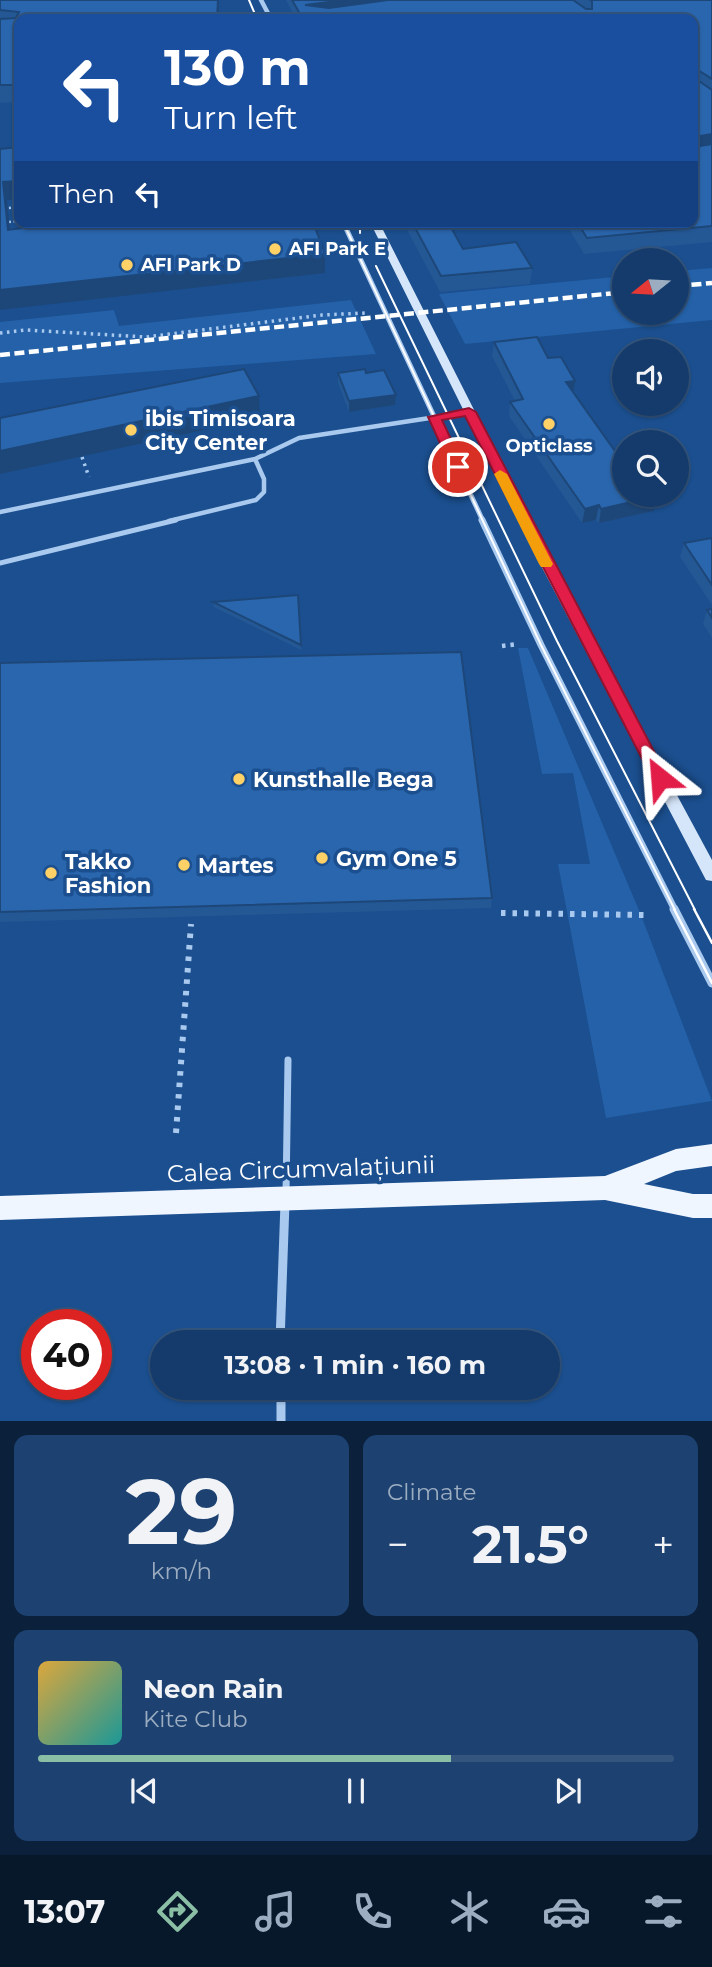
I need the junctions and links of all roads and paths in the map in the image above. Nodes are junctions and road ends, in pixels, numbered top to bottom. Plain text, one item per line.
1 (346, 228) edge
2 (377, 228) edge
3 (376, 313) dead end
4 (0, 333) edge
5 (469, 412) junction
6 (434, 417) junction
7 (255, 459) junction
8 (0, 512) edge
9 (0, 563) edge
10 (525, 643) dead end
11 (502, 646) dead end
12 (712, 875) edge
13 (501, 913) dead end
14 (646, 915) dead end
15 (191, 924) edge
16 (712, 983) edge
17 (288, 1060) dead end
18 (176, 1133) dead end
19 (712, 1155) edge
20 (605, 1188) junction
21 (286, 1197) junction
22 (712, 1206) edge
23 (0, 1208) edge
24 (280, 1330) edge
25 (281, 1400) edge
26 (281, 1421) edge

1 - 6 street
2 - 5 street
3 - 4 path
5 - 6 lane
5 - 12 street
6 - 7 lane
6 - 16 street
7 - 8 lane
7 - 9 lane
10 - 11 path
13 - 14 path
15 - 18 path
17 - 21 lane
19 - 20 main road, Calea Circumvalațiunii
20 - 21 main road, Calea Circumvalațiunii
20 - 22 main road, Calea Circumvalațiunii
21 - 23 main road, Calea Circumvalațiunii
21 - 24 street
25 - 26 street

